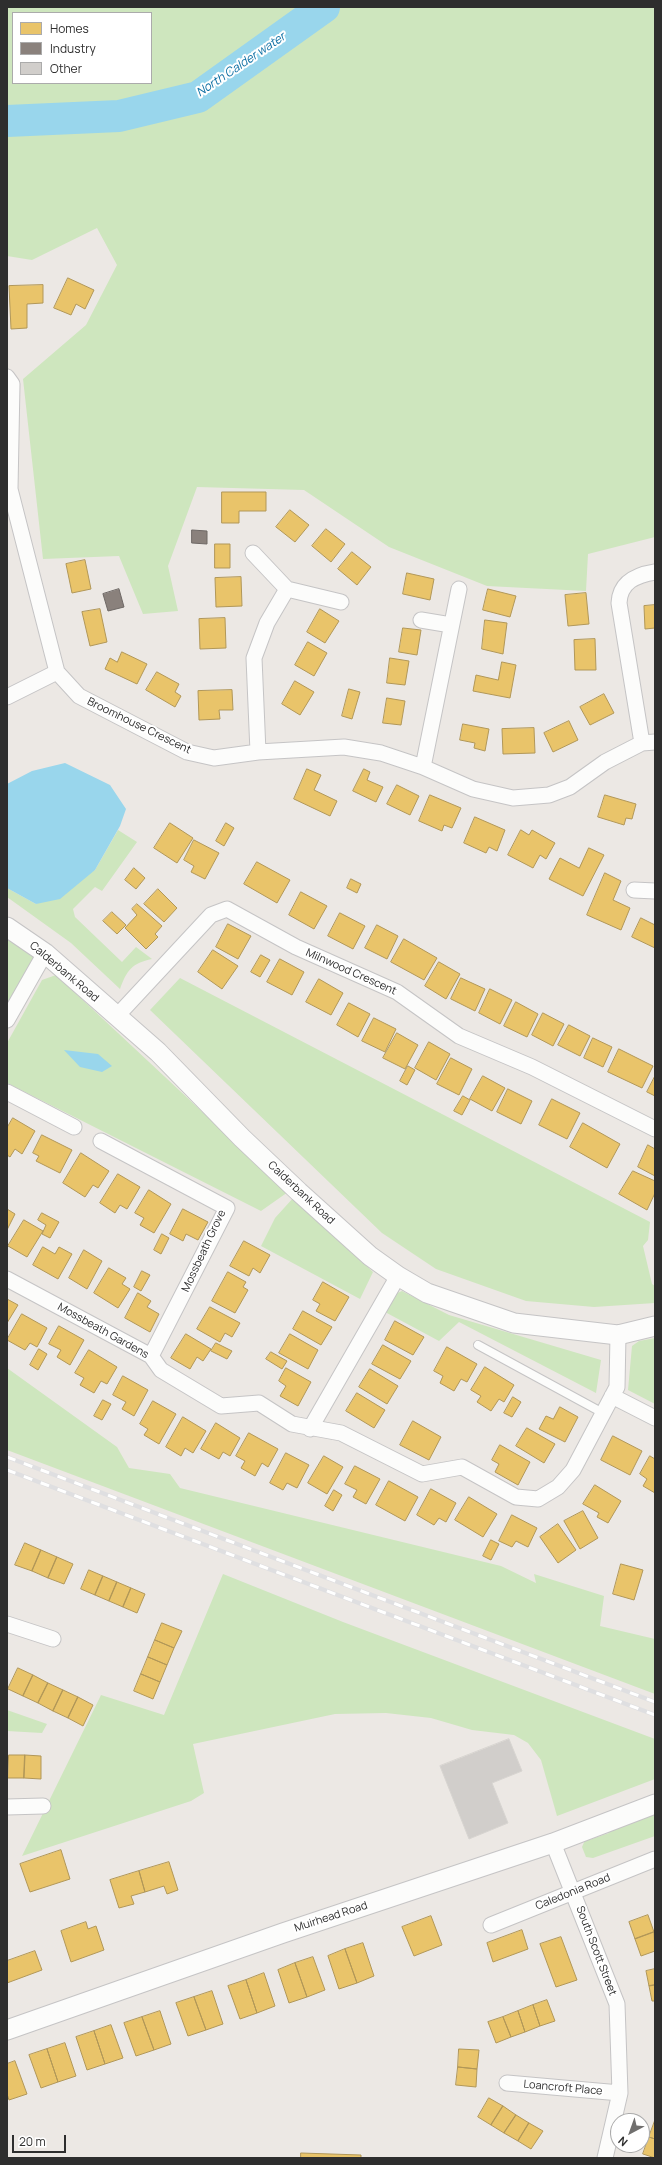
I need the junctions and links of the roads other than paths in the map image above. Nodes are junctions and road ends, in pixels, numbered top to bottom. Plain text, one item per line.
1 (7, 377) edge
2 (253, 553) dead end
3 (655, 572) edge
4 (287, 589) junction
5 (459, 589) dead end
6 (341, 602) dead end
7 (421, 620) dead end
8 (451, 625) junction
9 (57, 672) junction
10 (7, 697) edge
11 (648, 742) edge
12 (258, 752) junction
13 (424, 767) junction
14 (634, 890) dead end
15 (655, 891) edge
16 (7, 927) edge
17 (45, 953) junction
18 (117, 1016) junction
19 (7, 1020) edge
20 (7, 1092) edge
21 (74, 1127) dead end
22 (655, 1128) edge
23 (101, 1141) dead end
24 (398, 1276) junction
25 (7, 1279) edge
26 (655, 1326) edge
27 (618, 1335) junction
28 (478, 1345) dead end
29 (151, 1356) junction
30 (612, 1396) junction
31 (603, 1413) junction
32 (655, 1418) edge
33 (310, 1429) junction
34 (7, 1624) edge
35 (53, 1640) dead end
36 (655, 1804) edge
37 (43, 1806) dead end
38 (7, 1807) edge
39 (553, 1843) junction
40 (655, 1859) edge
41 (573, 1891) junction
42 (491, 1925) dead end
43 (7, 2030) edge
44 (507, 2083) dead end
45 (620, 2093) junction
46 (605, 2158) edge

1 - 9 street, Broomhouse Crescent
2 - 4 street
3 - 11 street
4 - 6 street
4 - 12 street
5 - 8 street
7 - 8 street
8 - 13 street
9 - 10 street
9 - 12 street, Broomhouse Crescent
11 - 13 street, Broomhouse Crescent
12 - 13 street, Broomhouse Crescent
14 - 15 street
16 - 17 street, Calderbank Road
17 - 18 street, Calderbank Road
17 - 19 street
18 - 22 street, Milnwood Crescent
18 - 24 street, Calderbank Road
20 - 21 street
23 - 29 street, Mossbeath Grove
24 - 27 street, Calderbank Road
24 - 33 street
25 - 29 street, Mossbeath Gardens
26 - 27 street, Calderbank Road
27 - 30 street, Mossbeath Gardens
28 - 31 lane
29 - 33 street, Mossbeath Gardens
30 - 31 street, Mossbeath Gardens
30 - 32 street
31 - 33 street, Mossbeath Gardens
34 - 35 street
36 - 39 street, Muirhead Road
37 - 38 street
39 - 41 street, South Scott Street
39 - 43 street, Muirhead Road
40 - 41 street, Caledonia Road
41 - 42 street, Caledonia Road
41 - 45 street, South Scott Street
44 - 45 street, Loancroft Place
45 - 46 street, South Scott Street

